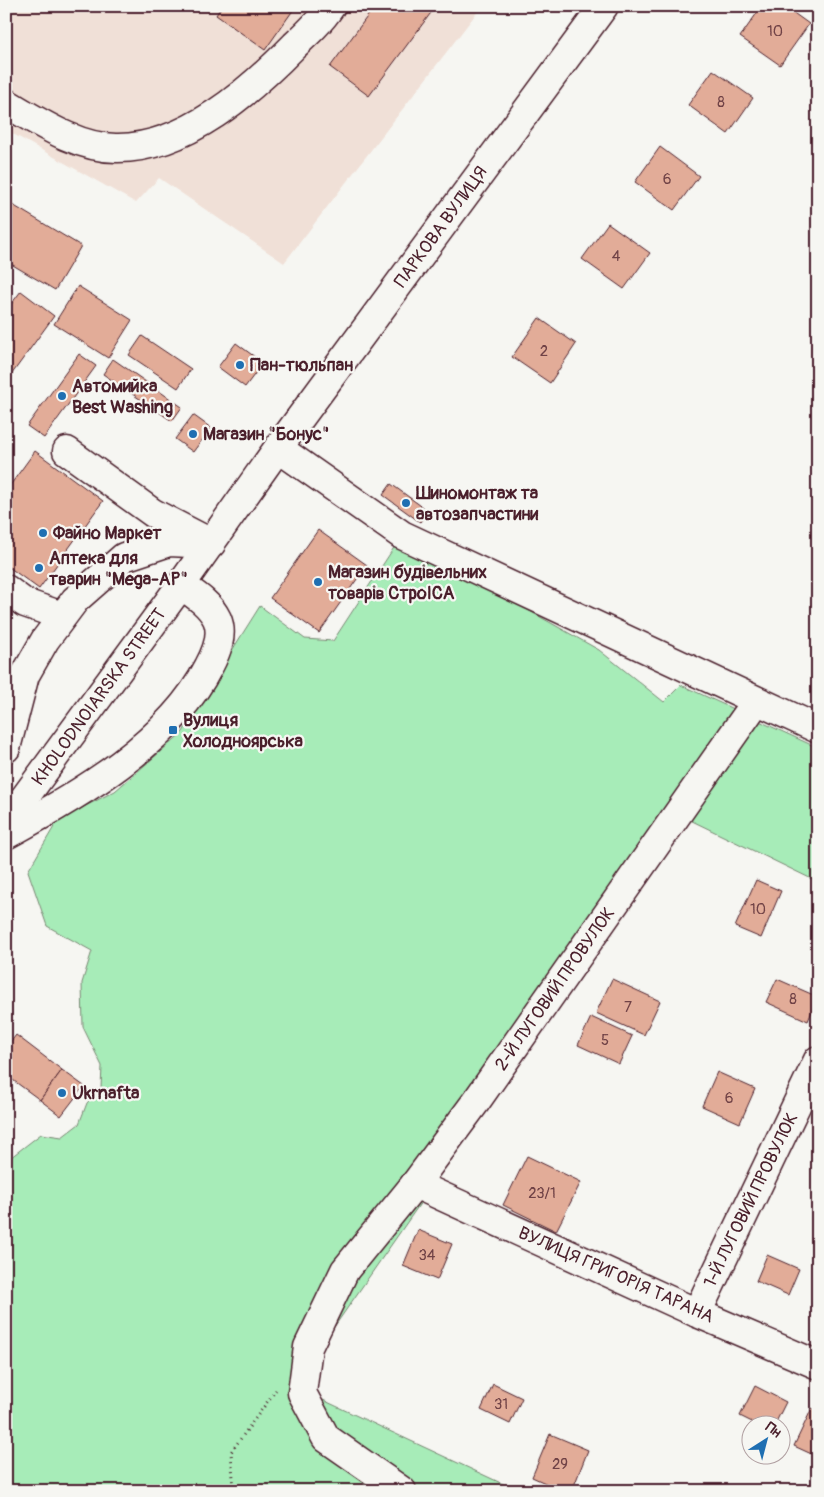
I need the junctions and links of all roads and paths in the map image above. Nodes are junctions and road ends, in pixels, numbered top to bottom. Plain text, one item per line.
1 (331, 6) edge
2 (604, 6) edge
3 (6, 103) edge
4 (278, 448) junction
5 (67, 451) dead end
6 (211, 544) junction
7 (181, 585) junction
8 (6, 589) edge
9 (62, 616) junction
10 (756, 702) junction
11 (10, 723) edge
12 (818, 730) edge
13 (6, 748) edge
14 (6, 823) edge
15 (6, 835) edge
16 (818, 1060) edge
17 (415, 1184) junction
18 (697, 1313) junction
19 (818, 1364) edge
20 (279, 1386) dead end
21 (234, 1491) edge
22 (402, 1491) edge

1 - 3 street
2 - 4 street, ПАРКОВА ВУЛИЦЯ
4 - 6 street, KHOLODNOIARSKA STREET
4 - 10 street
5 - 6 street
6 - 7 street, KHOLODNOIARSKA STREET
6 - 9 street
7 - 14 street, KHOLODNOIARSKA STREET
7 - 15 street
8 - 9 street
9 - 11 street
10 - 12 street
10 - 17 street, 2-Й ЛУГОВИЙ ПРОВУЛОК
11 - 13 street
16 - 18 street, 1-Й ЛУГОВИЙ ПРОВУЛОК
17 - 18 street, ВУЛИЦЯ ГРИГОРІЯ ТАРАНА
17 - 22 street, 2-Й ЛУГОВИЙ ПРОВУЛОК
18 - 19 street, ВУЛИЦЯ ГРИГОРІЯ ТАРАНА
20 - 21 path

